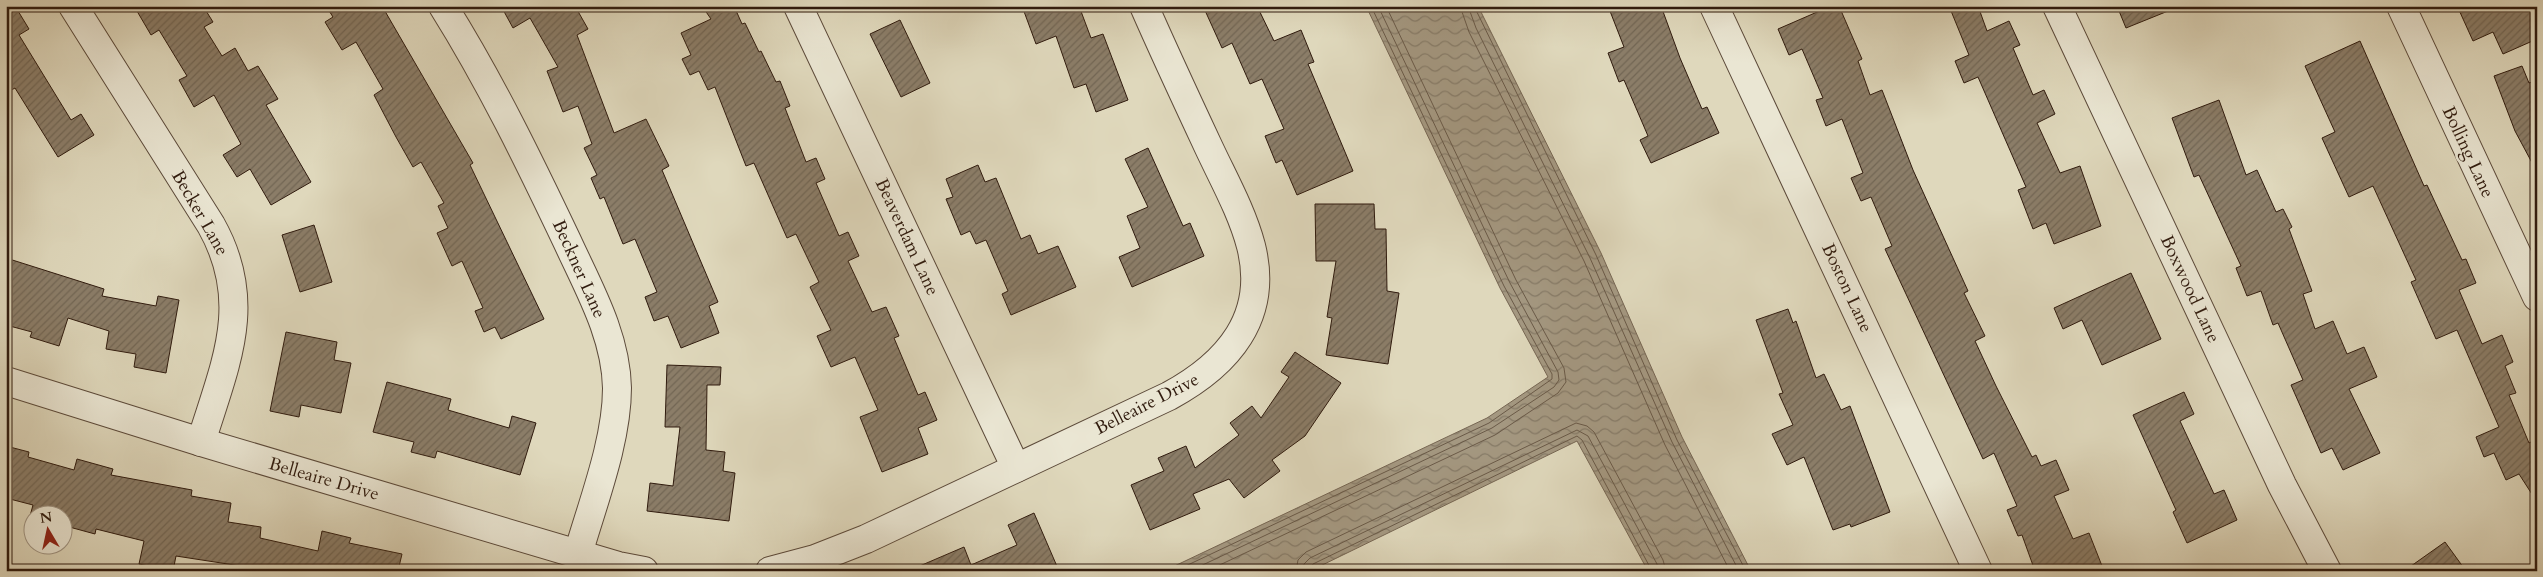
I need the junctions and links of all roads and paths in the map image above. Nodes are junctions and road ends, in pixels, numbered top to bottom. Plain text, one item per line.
1 (73, 6) edge
2 (443, 6) edge
3 (798, 6) edge
4 (1144, 6) edge
5 (1714, 6) edge
6 (2057, 6) edge
7 (2400, 6) edge
8 (2537, 297) edge
9 (6, 381) edge
10 (201, 442) junction
11 (1016, 468) junction
12 (578, 554) junction
13 (644, 571) edge
14 (770, 571) edge
15 (1978, 571) edge
16 (2327, 571) edge

1 - 10 street, Becker Lane
2 - 12 street, Beckner Lane
3 - 11 street, Beaverdam Lane
4 - 11 street, Belleaire Drive
5 - 15 street, Boston Lane
6 - 16 street, Boxwood Lane
7 - 8 street, Bolling Lane
9 - 10 street, Belleaire Drive
10 - 12 street, Belleaire Drive
11 - 14 street, Belleaire Drive
12 - 13 street, Belleaire Drive

